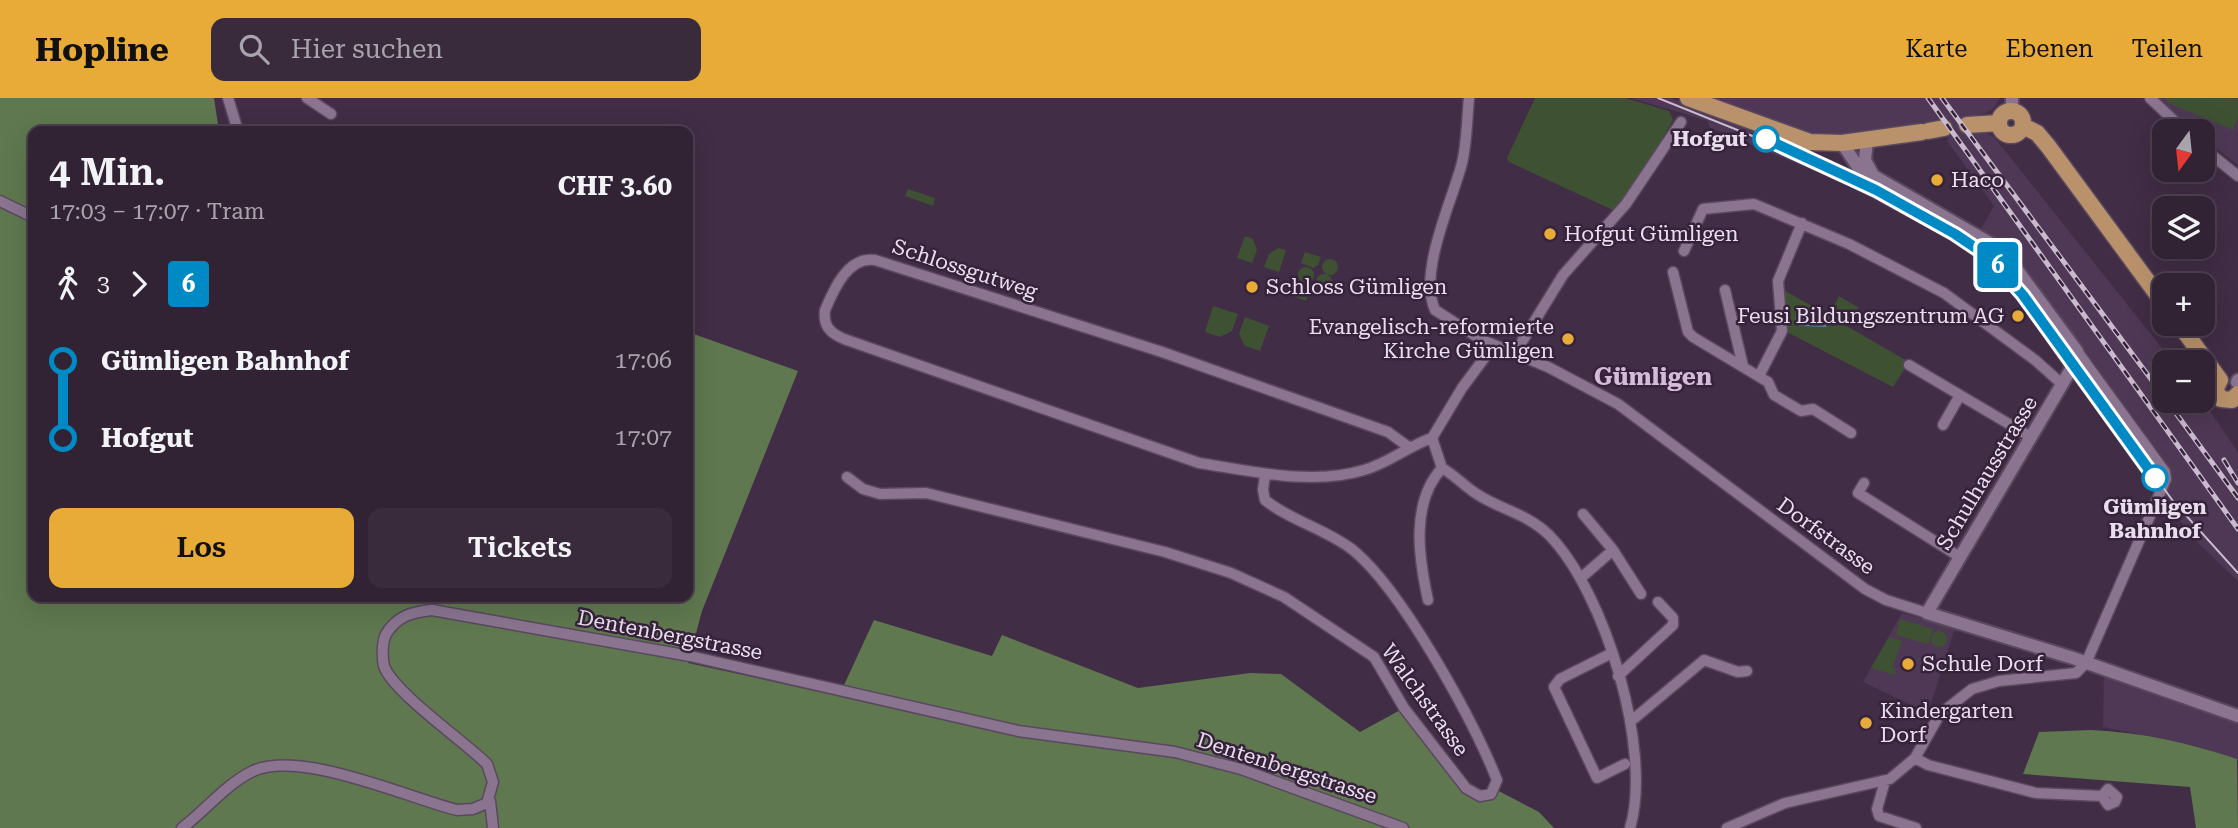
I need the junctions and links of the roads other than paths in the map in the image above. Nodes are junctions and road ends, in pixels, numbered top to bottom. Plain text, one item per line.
1 (228, 98) edge
2 (307, 98) edge
3 (1469, 98) edge
4 (2150, 98) edge
5 (1692, 99) edge
6 (2012, 105) edge
7 (331, 114) dead end
8 (2172, 119) edge
9 (1681, 122) dead end
10 (1999, 123) junction
11 (1967, 125) dead end
12 (236, 126) edge
13 (2022, 126) junction
14 (1931, 130) dead end
15 (1867, 140) junction
16 (1842, 143) junction
17 (2216, 158) edge
18 (1873, 175) junction
19 (2238, 176) edge
20 (0, 201) edge
21 (28, 215) edge
22 (1802, 223) junction
23 (1684, 251) dead end
24 (1673, 272) dead end
25 (2152, 287) edge
26 (1725, 290) dead end
27 (2188, 336) edge
28 (1494, 345) junction
29 (2077, 351) junction
30 (1515, 353) junction
31 (1909, 365) dead end
32 (1743, 366) junction
33 (1759, 376) junction
34 (2062, 384) junction
35 (2237, 389) edge
36 (1960, 395) junction
37 (1942, 425) dead end
38 (1851, 433) dead end
39 (2031, 437) junction
40 (1432, 439) junction
41 (1410, 448) junction
42 (1442, 468) junction
43 (1265, 475) junction
44 (847, 477) dead end
45 (1864, 484) dead end
46 (1583, 514) dead end
47 (1613, 550) junction
48 (1960, 557) junction
49 (1582, 577) junction
50 (1641, 594) dead end
51 (1428, 600) dead end
52 (1658, 603) dead end
53 (1927, 613) junction
54 (1610, 654) junction
55 (2086, 663) junction
56 (1747, 671) dead end
57 (1618, 676) junction
58 (2238, 716) edge
59 (1630, 722) junction
60 (1915, 758) junction
61 (1625, 764) dead end
62 (1885, 781) junction
63 (2102, 796) dead end
64 (490, 800) junction
65 (182, 828) edge
66 (493, 828) edge
67 (1403, 828) edge
68 (1630, 828) edge
69 (1727, 828) edge
70 (1916, 828) edge

1 - 12 street
2 - 7 street
3 - 28 street, Dorfstrasse
4 - 8 street
5 - 16 main road
6 - 10 main road
6 - 13 main road
9 - 30 street
10 - 11 main road
10 - 13 main road
13 - 25 main road
14 - 15 main road
15 - 16 main road
15 - 18 street
16 - 18 street
17 - 19 street
18 - 29 street
20 - 21 street
22 - 23 street
22 - 33 street
22 - 34 street
24 - 32 street
26 - 32 street
27 - 35 main road
28 - 30 street, Dorfstrasse
28 - 40 street
29 - 34 street, Schulhausstrasse
29 - 55 street
30 - 53 street, Dorfstrasse
31 - 36 street
32 - 33 street
33 - 38 street
34 - 39 street, Schulhausstrasse
36 - 37 street
36 - 39 street
39 - 48 street, Schulhausstrasse
40 - 41 street
40 - 42 street
41 - 43 street
41 - 43 street, Schlossgutweg
42 - 49 street
42 - 51 street
43 - 44 street, Walchstrasse
45 - 48 street
46 - 47 street
47 - 49 street
47 - 50 street
48 - 53 street, Schulhausstrasse
49 - 54 street
52 - 57 street
53 - 55 street, Dorfstrasse
54 - 57 street
54 - 61 street
55 - 58 street, Dorfstrasse
55 - 60 street
56 - 59 street
57 - 59 street
59 - 68 street
60 - 62 street
60 - 63 street
62 - 69 street
62 - 70 street
64 - 65 street
64 - 66 street, Dentenbergstrasse
64 - 67 street, Dentenbergstrasse

